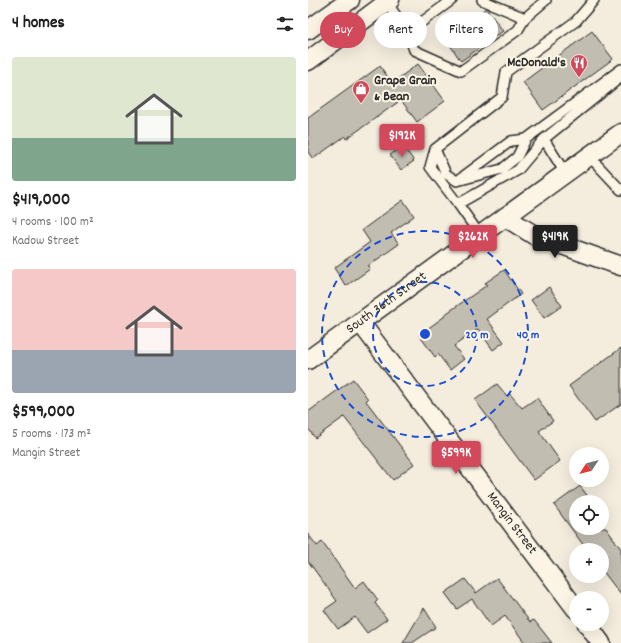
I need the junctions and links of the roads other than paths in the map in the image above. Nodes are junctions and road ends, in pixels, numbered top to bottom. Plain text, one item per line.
1 (350, 0) edge
2 (452, 0) edge
3 (482, 0) edge
4 (546, 0) edge
5 (594, 0) edge
6 (388, 1) edge
7 (395, 12) edge
8 (427, 18) edge
9 (525, 18) junction
10 (308, 30) edge
11 (413, 48) edge
12 (308, 61) edge
13 (621, 69) edge
14 (621, 77) edge
15 (621, 133) edge
16 (526, 139) junction
17 (544, 139) junction
18 (435, 149) junction
19 (589, 156) junction
20 (565, 173) junction
21 (457, 181) junction
22 (621, 190) edge
23 (458, 204) junction
24 (505, 217) junction
25 (480, 235) junction
26 (621, 266) edge
27 (360, 322) junction
28 (308, 360) edge
29 (569, 600) edge
30 (592, 631) edge
31 (601, 643) edge

1 - 10 street
2 - 8 lane
3 - 9 lane
4 - 9 lane
5 - 18 lane
6 - 7 lane
6 - 12 street
9 - 11 lane
13 - 16 lane
14 - 17 lane
15 - 19 street, South 36th Street
16 - 21 lane
16 - 21 lane
17 - 20 lane
17 - 23 lane
18 - 21 lane
18 - 23 lane
19 - 20 street, South 36th Street
19 - 22 lane
20 - 24 street, South 36th Street
23 - 25 lane
24 - 25 street, South 36th Street
24 - 26 street
25 - 27 street, South 36th Street
27 - 28 street, South 36th Street
27 - 29 street, Mangin Street
30 - 31 street

